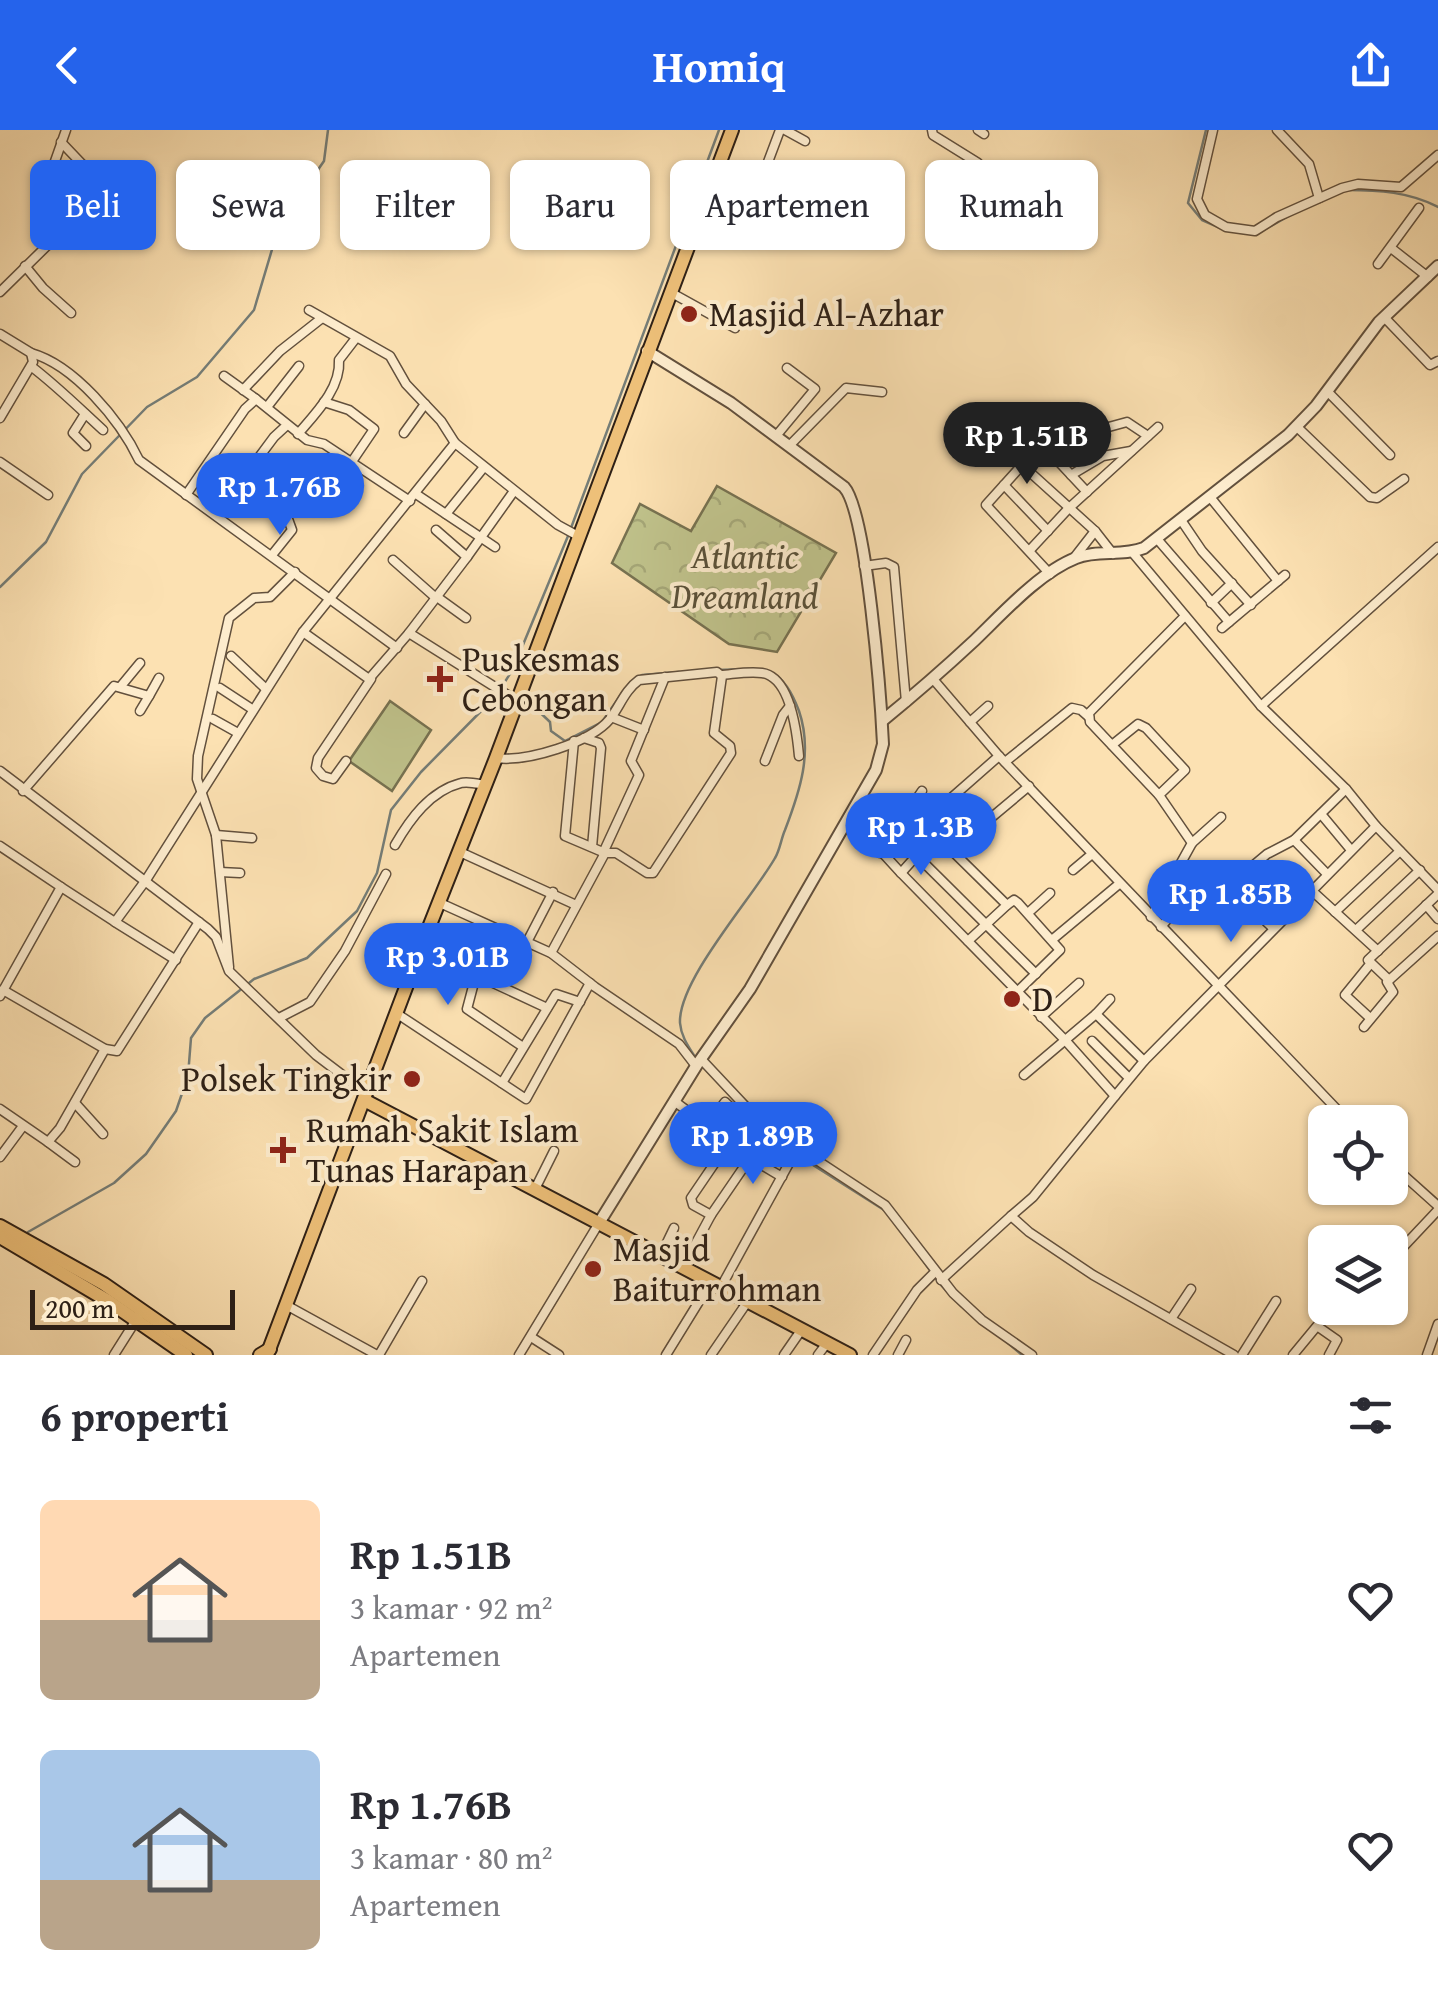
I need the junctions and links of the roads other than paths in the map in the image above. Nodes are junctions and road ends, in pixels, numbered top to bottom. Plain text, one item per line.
1 (66, 130) edge
2 (732, 130) edge
3 (783, 130) edge
4 (932, 130) edge
5 (1213, 130) edge
6 (1277, 130) edge
7 (806, 140) dead end
8 (61, 142) junction
9 (1438, 156) edge
10 (53, 160) edge
11 (77, 160) edge
12 (769, 160) edge
13 (973, 160) edge
14 (1319, 198) junction
15 (1420, 208) dead end
16 (1391, 248) junction
17 (42, 250) edge
18 (1378, 264) dead end
19 (25, 266) junction
20 (1438, 266) edge
21 (1428, 277) junction
22 (0, 292) edge
23 (670, 292) junction
24 (309, 310) dead end
25 (71, 313) dead end
26 (1384, 317) junction
27 (322, 318) junction
28 (735, 328) dead end
29 (0, 334) edge
30 (356, 338) junction
31 (647, 351) junction
32 (31, 353) junction
33 (1438, 362) edge
34 (300, 366) dead end
35 (32, 367) junction
36 (787, 368) dead end
37 (224, 376) dead end
38 (243, 390) junction
39 (1327, 391) junction
40 (882, 392) dead end
41 (0, 396) edge
42 (256, 399) junction
43 (9, 402) junction
44 (324, 402) junction
45 (425, 404) junction
46 (267, 407) junction
47 (86, 414) junction
48 (0, 418) edge
49 (287, 425) junction
50 (1296, 426) junction
51 (1158, 427) dead end
52 (103, 430) dead end
53 (404, 433) dead end
54 (298, 434) junction
55 (776, 436) junction
56 (1148, 436) junction
57 (455, 443) junction
58 (86, 446) dead end
59 (789, 446) junction
60 (1131, 451) junction
61 (1054, 454) junction
62 (1390, 455) dead end
63 (0, 462) edge
64 (351, 463) junction
65 (1022, 465) junction
66 (484, 467) junction
67 (1072, 475) junction
68 (242, 479) junction
69 (1404, 479) dead end
70 (1004, 485) junction
71 (514, 491) junction
72 (1086, 492) junction
73 (48, 495) dead end
74 (186, 495) junction
75 (1210, 497) junction
76 (413, 498) junction
77 (284, 508) junction
78 (1068, 509) junction
79 (446, 514) junction
80 (216, 516) junction
81 (1181, 520) junction
82 (436, 530) dead end
83 (1048, 531) junction
84 (1095, 531) junction
85 (577, 537) junction
86 (482, 538) junction
87 (1158, 540) junction
88 (495, 547) dead end
89 (1438, 547) edge
90 (1030, 550) junction
91 (1132, 552) junction
92 (1112, 554) junction
93 (272, 555) junction
94 (467, 557) junction
95 (1074, 558) junction
96 (393, 560) dead end
97 (864, 566) junction
98 (294, 572) junction
99 (1050, 574) junction
100 (1232, 582) junction
101 (436, 597) junction
102 (330, 600) junction
103 (1210, 602) junction
104 (1252, 604) junction
105 (1185, 616) junction
106 (466, 618) dead end
107 (303, 632) junction
108 (409, 633) junction
109 (398, 648) junction
110 (231, 656) dead end
111 (140, 663) dead end
112 (722, 675) junction
113 (665, 677) junction
114 (159, 678) dead end
115 (371, 679) junction
116 (933, 680) junction
117 (121, 686) junction
118 (220, 688) dead end
119 (265, 688) junction
120 (149, 696) junction
121 (519, 696) junction
122 (906, 702) junction
123 (790, 706) junction
124 (988, 706) dead end
125 (1260, 706) junction
126 (252, 709) junction
127 (140, 711) dead end
128 (612, 717) junction
129 (1089, 717) junction
130 (214, 719) dead end
131 (882, 721) junction
132 (970, 722) junction
133 (644, 730) junction
134 (238, 733) junction
135 (578, 740) junction
136 (1112, 745) junction
137 (799, 756) dead end
138 (496, 758) junction
139 (1002, 759) junction
140 (346, 761) dead end
141 (765, 761) dead end
142 (0, 771) edge
143 (486, 784) junction
144 (1028, 786) junction
145 (202, 790) junction
146 (1346, 790) junction
147 (24, 791) junction
148 (922, 791) dead end
149 (1158, 794) junction
150 (941, 807) dead end
151 (1320, 814) junction
152 (849, 816) junction
153 (1221, 817) dead end
154 (936, 826) dead end
155 (1376, 826) junction
156 (980, 827) dead end
157 (216, 835) junction
158 (252, 838) dead end
159 (933, 839) junction
160 (1294, 840) junction
161 (1192, 843) junction
162 (395, 845) dead end
163 (0, 846) edge
164 (592, 847) junction
165 (1351, 850) junction
166 (1400, 851) junction
167 (460, 852) junction
168 (604, 853) junction
169 (880, 853) junction
170 (1092, 854) junction
171 (916, 855) junction
172 (1073, 870) dead end
173 (1420, 870) junction
174 (220, 872) junction
175 (240, 873) dead end
176 (900, 873) junction
177 (386, 874) dead end
178 (1327, 874) junction
179 (146, 880) junction
180 (1120, 884) junction
181 (1230, 884) junction
182 (62, 888) junction
183 (1310, 889) junction
184 (1437, 889) edge
185 (553, 892) junction
186 (1050, 893) dead end
187 (440, 903) junction
188 (576, 904) junction
189 (1007, 905) junction
190 (1426, 905) junction
191 (1028, 912) junction
192 (1335, 912) junction
193 (1151, 917) junction
194 (1438, 919) edge
195 (115, 922) junction
196 (199, 922) junction
197 (986, 924) junction
198 (1161, 927) junction
199 (1273, 928) junction
200 (428, 930) junction
201 (1356, 930) junction
202 (1438, 936) edge
203 (1053, 939) junction
204 (527, 942) junction
205 (968, 942) junction
206 (551, 952) junction
207 (1378, 952) junction
208 (176, 960) junction
209 (1370, 962) junction
210 (230, 971) junction
211 (1036, 974) junction
212 (476, 976) junction
213 (1388, 980) junction
214 (1079, 983) dead end
215 (590, 984) junction
216 (1218, 986) junction
217 (2, 988) edge
218 (1016, 993) junction
219 (1110, 999) dead end
220 (580, 1002) junction
221 (547, 1008) junction
222 (396, 1013) junction
223 (1096, 1014) junction
224 (1041, 1017) junction
225 (279, 1018) junction
226 (1370, 1018) junction
227 (1364, 1026) dead end
228 (1064, 1040) junction
229 (1092, 1041) dead end
230 (523, 1047) junction
231 (104, 1049) junction
232 (1144, 1061) junction
233 (698, 1062) junction
234 (1024, 1075) dead end
235 (1129, 1078) junction
236 (502, 1083) junction
237 (365, 1096) junction
238 (1115, 1096) junction
239 (674, 1101) junction
240 (75, 1103) junction
241 (1333, 1105) edge
242 (0, 1109) edge
243 (744, 1120) junction
244 (708, 1125) junction
245 (23, 1126) junction
246 (759, 1126) junction
247 (103, 1134) dead end
248 (765, 1136) junction
249 (48, 1142) junction
250 (730, 1142) junction
251 (554, 1150) dead end
252 (0, 1157) edge
253 (750, 1158) junction
254 (74, 1162) dead end
255 (782, 1177) junction
256 (1408, 1180) edge
257 (534, 1189) junction
258 (1438, 1208) edge
259 (710, 1215) junction
260 (1011, 1216) junction
261 (599, 1223) junction
262 (0, 1226) edge
263 (674, 1228) dead end
264 (0, 1237) edge
265 (1408, 1240) edge
266 (661, 1255) junction
267 (683, 1267) junction
268 (935, 1275) junction
269 (422, 1282) dead end
270 (716, 1284) junction
271 (1191, 1290) dead end
272 (748, 1301) junction
273 (1276, 1301) dead end
274 (286, 1305) junction
275 (138, 1316) junction
276 (1170, 1319) junction
277 (1438, 1324) edge
278 (802, 1330) junction
279 (532, 1337) junction
280 (906, 1340) dead end
281 (827, 1343) junction
282 (266, 1353) edge
283 (182, 1354) edge
284 (206, 1354) edge
285 (1296, 1354) edge
286 (114, 1355) edge
287 (378, 1355) edge
288 (520, 1355) edge
289 (558, 1355) edge
290 (666, 1355) edge
291 (711, 1355) edge
292 (784, 1355) edge
293 (818, 1355) edge
294 (850, 1355) edge
295 (873, 1355) edge
296 (898, 1355) edge
297 (1032, 1355) edge
298 (1234, 1355) edge
299 (1242, 1355) edge
300 (1329, 1355) edge
301 (1427, 1355) edge

1 - 8 street
2 - 23 main road
3 - 7 street
3 - 12 street
4 - 13 street
5 - 14 street
6 - 14 street
8 - 10 street
8 - 11 street
9 - 14 street
15 - 16 street
16 - 18 street
16 - 21 street
17 - 19 street
19 - 22 street
19 - 25 street
20 - 21 street
21 - 26 street
23 - 28 street
23 - 31 main road
24 - 27 street
26 - 33 street
26 - 39 street
27 - 30 street
27 - 38 street
29 - 32 street
30 - 44 street
30 - 45 street
31 - 55 street
31 - 85 main road
32 - 35 street
32 - 74 street
34 - 46 street
35 - 43 street
35 - 47 street
36 - 55 street
37 - 38 street
38 - 42 street
39 - 50 street
39 - 62 street
40 - 59 street
41 - 43 street
42 - 46 street
42 - 74 street
43 - 48 street
44 - 54 street
44 - 64 street
45 - 53 street
45 - 57 street
46 - 49 street
47 - 52 street
47 - 58 street
49 - 54 street
49 - 68 street
50 - 69 street
50 - 75 street
51 - 56 street
54 - 64 street
55 - 59 street
56 - 60 street
56 - 61 street
57 - 66 street
57 - 76 street
59 - 97 street
60 - 67 street
60 - 72 street
61 - 65 street
61 - 67 street
63 - 73 street
64 - 76 street
64 - 77 street
65 - 70 street
65 - 78 street
66 - 71 street
66 - 79 street
67 - 72 street
68 - 77 street
68 - 80 street
70 - 83 street
70 - 90 street
71 - 85 street
71 - 86 street
72 - 78 street
74 - 80 street
75 - 81 street
75 - 104 street
76 - 79 street
76 - 102 street
77 - 93 street
78 - 83 street
78 - 84 street
79 - 86 street
80 - 93 street
81 - 87 street
81 - 100 street
82 - 94 street
83 - 90 street
84 - 92 street
84 - 95 street
85 - 121 main road
86 - 88 street
86 - 94 street
87 - 91 street
87 - 103 street
89 - 125 street
90 - 99 street
91 - 92 street
91 - 105 street
92 - 95 street
93 - 98 street
94 - 101 street
95 - 99 street
96 - 101 street
97 - 122 street
97 - 131 street
98 - 102 street
98 - 145 street
99 - 116 street
100 - 103 street
100 - 104 street
101 - 106 street
101 - 108 street
102 - 107 street
102 - 109 street
103 - 104 street
105 - 125 street
105 - 129 street
107 - 115 street
107 - 119 street
108 - 109 street
108 - 121 street
109 - 115 street
110 - 119 street
111 - 117 street
112 - 113 street
112 - 123 street
112 - 168 street
113 - 128 street
113 - 133 street
114 - 120 street
115 - 140 street
116 - 122 street
116 - 132 street
117 - 120 street
117 - 147 street
118 - 126 street
119 - 126 street
120 - 127 street
121 - 138 main road
122 - 131 street
123 - 137 street
123 - 141 street
124 - 132 street
125 - 146 street
126 - 134 street
128 - 133 street
128 - 135 street
129 - 136 street
129 - 139 street
130 - 134 street
131 - 152 street
132 - 139 street
133 - 168 street
134 - 145 street
135 - 138 street
135 - 164 street
135 - 164 street
136 - 149 street
136 - 149 street
138 - 143 main road
139 - 144 street
139 - 150 street
142 - 147 street
143 - 162 street
143 - 167 main road
144 - 156 street
144 - 170 street
145 - 157 street
145 - 179 street
146 - 151 street
146 - 155 street
147 - 179 street
148 - 169 street
149 - 161 street
151 - 160 street
151 - 165 street
152 - 169 street
152 - 233 street
153 - 161 street
154 - 159 street
155 - 165 street
155 - 166 street
157 - 158 street
157 - 174 street
159 - 171 street
159 - 189 street
160 - 178 street
160 - 181 street
161 - 193 street
163 - 182 street
164 - 168 street
165 - 178 street
166 - 173 street
166 - 192 street
167 - 185 street
167 - 187 main road
168 - 188 street
169 - 176 street
170 - 172 street
170 - 180 street
171 - 176 street
171 - 197 street
173 - 184 street
173 - 201 street
174 - 175 street
174 - 210 street
176 - 205 street
177 - 225 street
178 - 183 street
179 - 195 street
179 - 196 street
180 - 193 street
180 - 203 street
181 - 198 street
181 - 199 street
182 - 195 street
182 - 217 street
183 - 192 street
183 - 199 street
184 - 190 street
185 - 188 street
185 - 204 street
186 - 191 street
187 - 200 main road
187 - 204 street
188 - 206 street
189 - 191 street
189 - 197 street
190 - 194 street
190 - 207 street
191 - 203 street
192 - 201 street
193 - 198 street
195 - 208 street
196 - 208 street
196 - 210 street
197 - 205 street
197 - 211 street
198 - 216 street
199 - 216 street
200 - 212 street
200 - 222 main road
201 - 207 street
202 - 213 street
203 - 211 street
204 - 206 street
205 - 218 street
206 - 215 street
207 - 209 street
208 - 231 street
209 - 213 street
209 - 226 street
210 - 225 street
211 - 218 street
212 - 221 street
212 - 230 street
213 - 226 street
214 - 224 street
215 - 220 street
215 - 233 street
216 - 232 street
216 - 241 street
217 - 231 street
218 - 224 street
219 - 223 street
220 - 221 street
220 - 236 street
221 - 230 street
222 - 236 street
222 - 237 main road
223 - 228 street
223 - 232 street
224 - 228 street
225 - 237 street
226 - 227 street
228 - 234 street
228 - 238 street
229 - 235 street
230 - 236 street
231 - 240 street
232 - 235 street
233 - 239 street
233 - 246 street
235 - 238 street
237 - 257 main road
237 - 274 main road
238 - 260 street
239 - 244 street
239 - 261 street
240 - 247 street
240 - 249 street
242 - 245 street
243 - 244 street
243 - 246 street
243 - 250 street
244 - 250 street
245 - 249 street
245 - 252 street
246 - 248 street
246 - 268 street
248 - 253 street
248 - 255 street
249 - 254 street
250 - 259 street
251 - 257 street
253 - 255 street
253 - 259 street
255 - 270 street
256 - 258 street
257 - 261 main road
258 - 265 street
259 - 267 street
260 - 268 street
260 - 276 street
261 - 266 main road
261 - 279 street
262 - 275 main road
263 - 266 street
264 - 275 main road
266 - 267 main road
267 - 270 main road
268 - 295 street
268 - 297 street
269 - 287 street
270 - 272 main road
270 - 290 street
271 - 276 street
272 - 278 main road
272 - 291 street
273 - 299 street
274 - 282 main road
274 - 287 street
275 - 283 main road
275 - 284 main road
275 - 286 street
276 - 298 street
277 - 301 street
278 - 281 main road
278 - 292 street
279 - 288 street
279 - 289 street
280 - 296 street
281 - 293 street
281 - 294 main road
285 - 300 street

